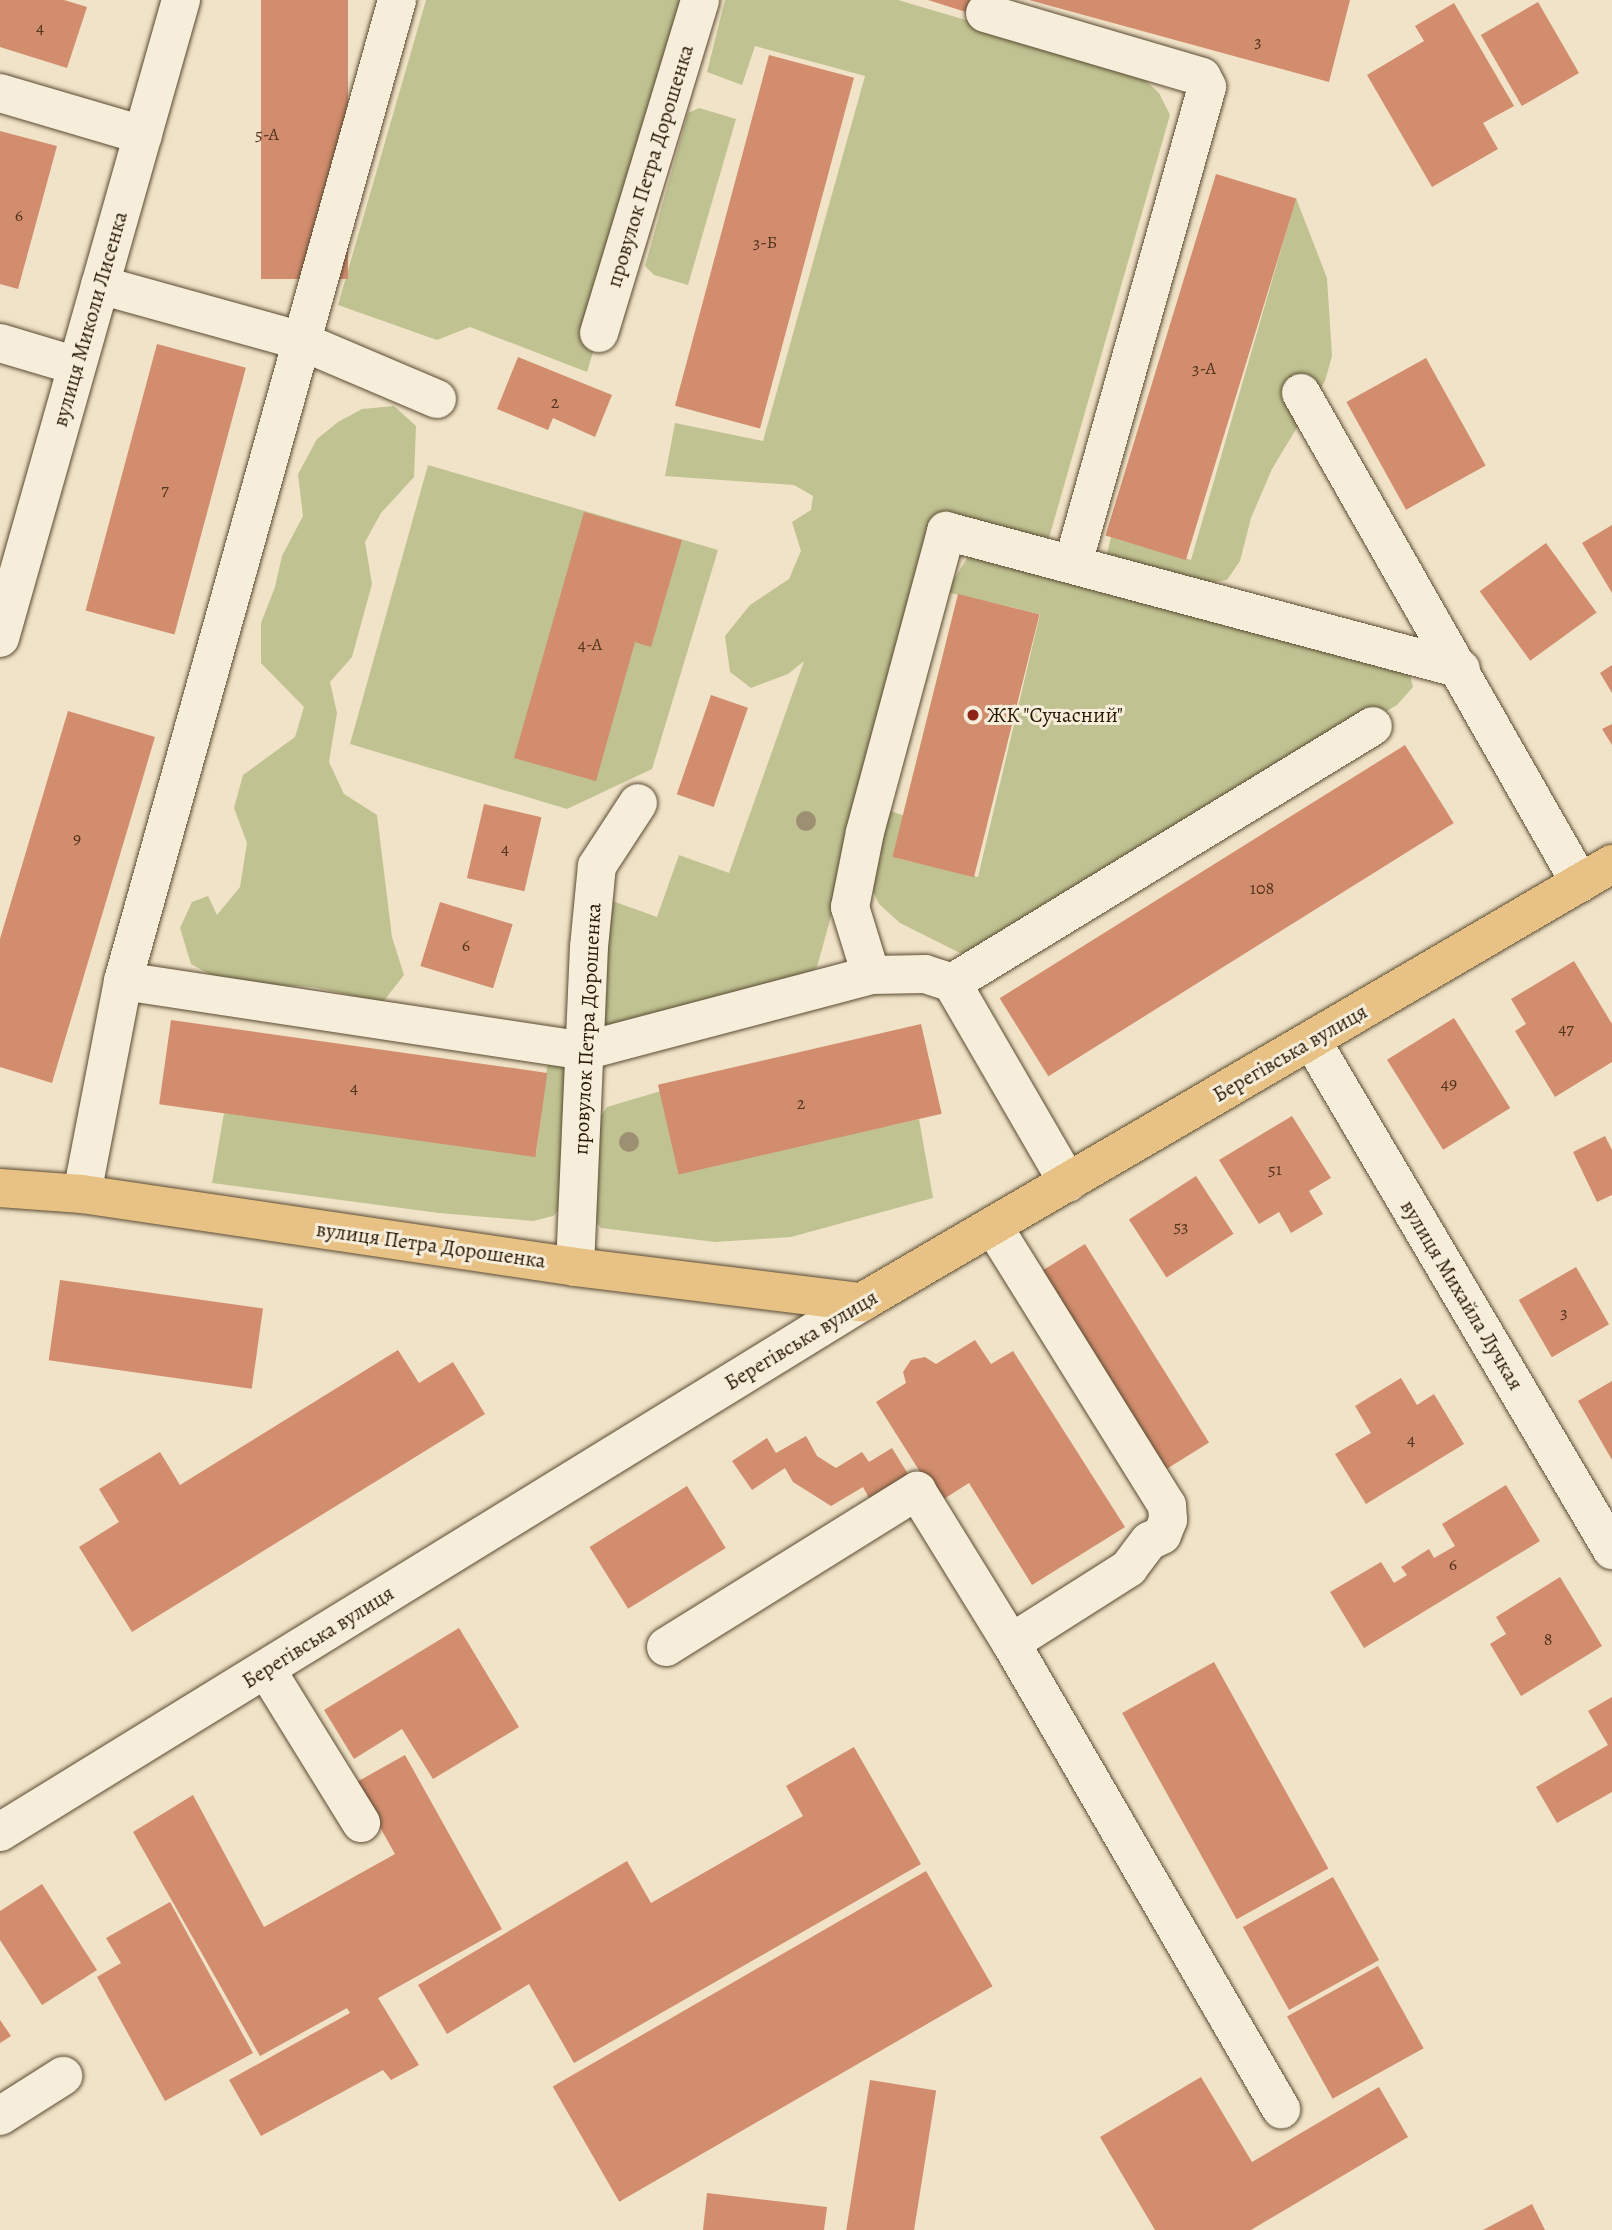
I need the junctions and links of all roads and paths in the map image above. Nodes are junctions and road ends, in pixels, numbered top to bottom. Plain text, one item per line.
1 (181, 0) edge
2 (397, 0) edge
3 (700, 0) edge
4 (985, 13) dead end
5 (0, 93) edge
6 (143, 135) junction
7 (100, 285) junction
8 (598, 333) dead end
9 (298, 340) junction
10 (0, 343) edge
11 (77, 366) junction
12 (1301, 393) dead end
13 (437, 399) dead end
14 (1073, 563) junction
15 (6, 597) edge
16 (0, 638) edge
17 (1461, 669) junction
18 (1373, 726) dead end
19 (638, 803) dead end
20 (1596, 874) edge
21 (871, 975) junction
22 (123, 981) junction
23 (952, 983) junction
24 (1311, 1041) junction
25 (584, 1051) junction
26 (1068, 1183) junction
27 (0, 1188) edge
28 (82, 1194) junction
29 (993, 1226) junction
30 (575, 1267) junction
31 (862, 1302) junction
32 (1612, 1550) edge
33 (1011, 1643) junction
34 (666, 1647) dead end
35 (265, 1669) junction
36 (361, 1823) dead end
37 (0, 1832) edge
38 (63, 2076) dead end
39 (1281, 2109) dead end
40 (0, 2116) edge

1 - 6 street, вулиця Миколи Лисенка
2 - 9 street
3 - 8 street, провулок Петра Дорошенка
4 - 14 street
5 - 6 street
6 - 7 street, вулиця Миколи Лисенка
7 - 9 street
7 - 11 street, вулиця Миколи Лисенка
9 - 13 street
9 - 22 street
10 - 11 street
11 - 15 street, вулиця Миколи Лисенка
12 - 17 street
14 - 17 street
14 - 21 street
15 - 16 street, вулиця Миколи Лисенка
17 - 20 street
18 - 23 street
19 - 25 street, провулок Петра Дорошенка
20 - 24 main road, Берегівська вулиця
21 - 23 street
21 - 25 street
22 - 25 street
22 - 28 street
23 - 26 street
24 - 26 main road, Берегівська вулиця
24 - 32 street, вулиця Михайла Лучкая
25 - 30 street, провулок Петра Дорошенка
26 - 29 main road, Берегівська вулиця
27 - 28 main road, вулиця Петра Дорошенка
28 - 30 main road, вулиця Петра Дорошенка
29 - 31 main road, Берегівська вулиця
29 - 33 street
30 - 31 main road, вулиця Петра Дорошенка
31 - 35 street, Берегівська вулиця
33 - 34 street
33 - 39 street
35 - 36 street
35 - 37 street, Берегівська вулиця
38 - 40 street

